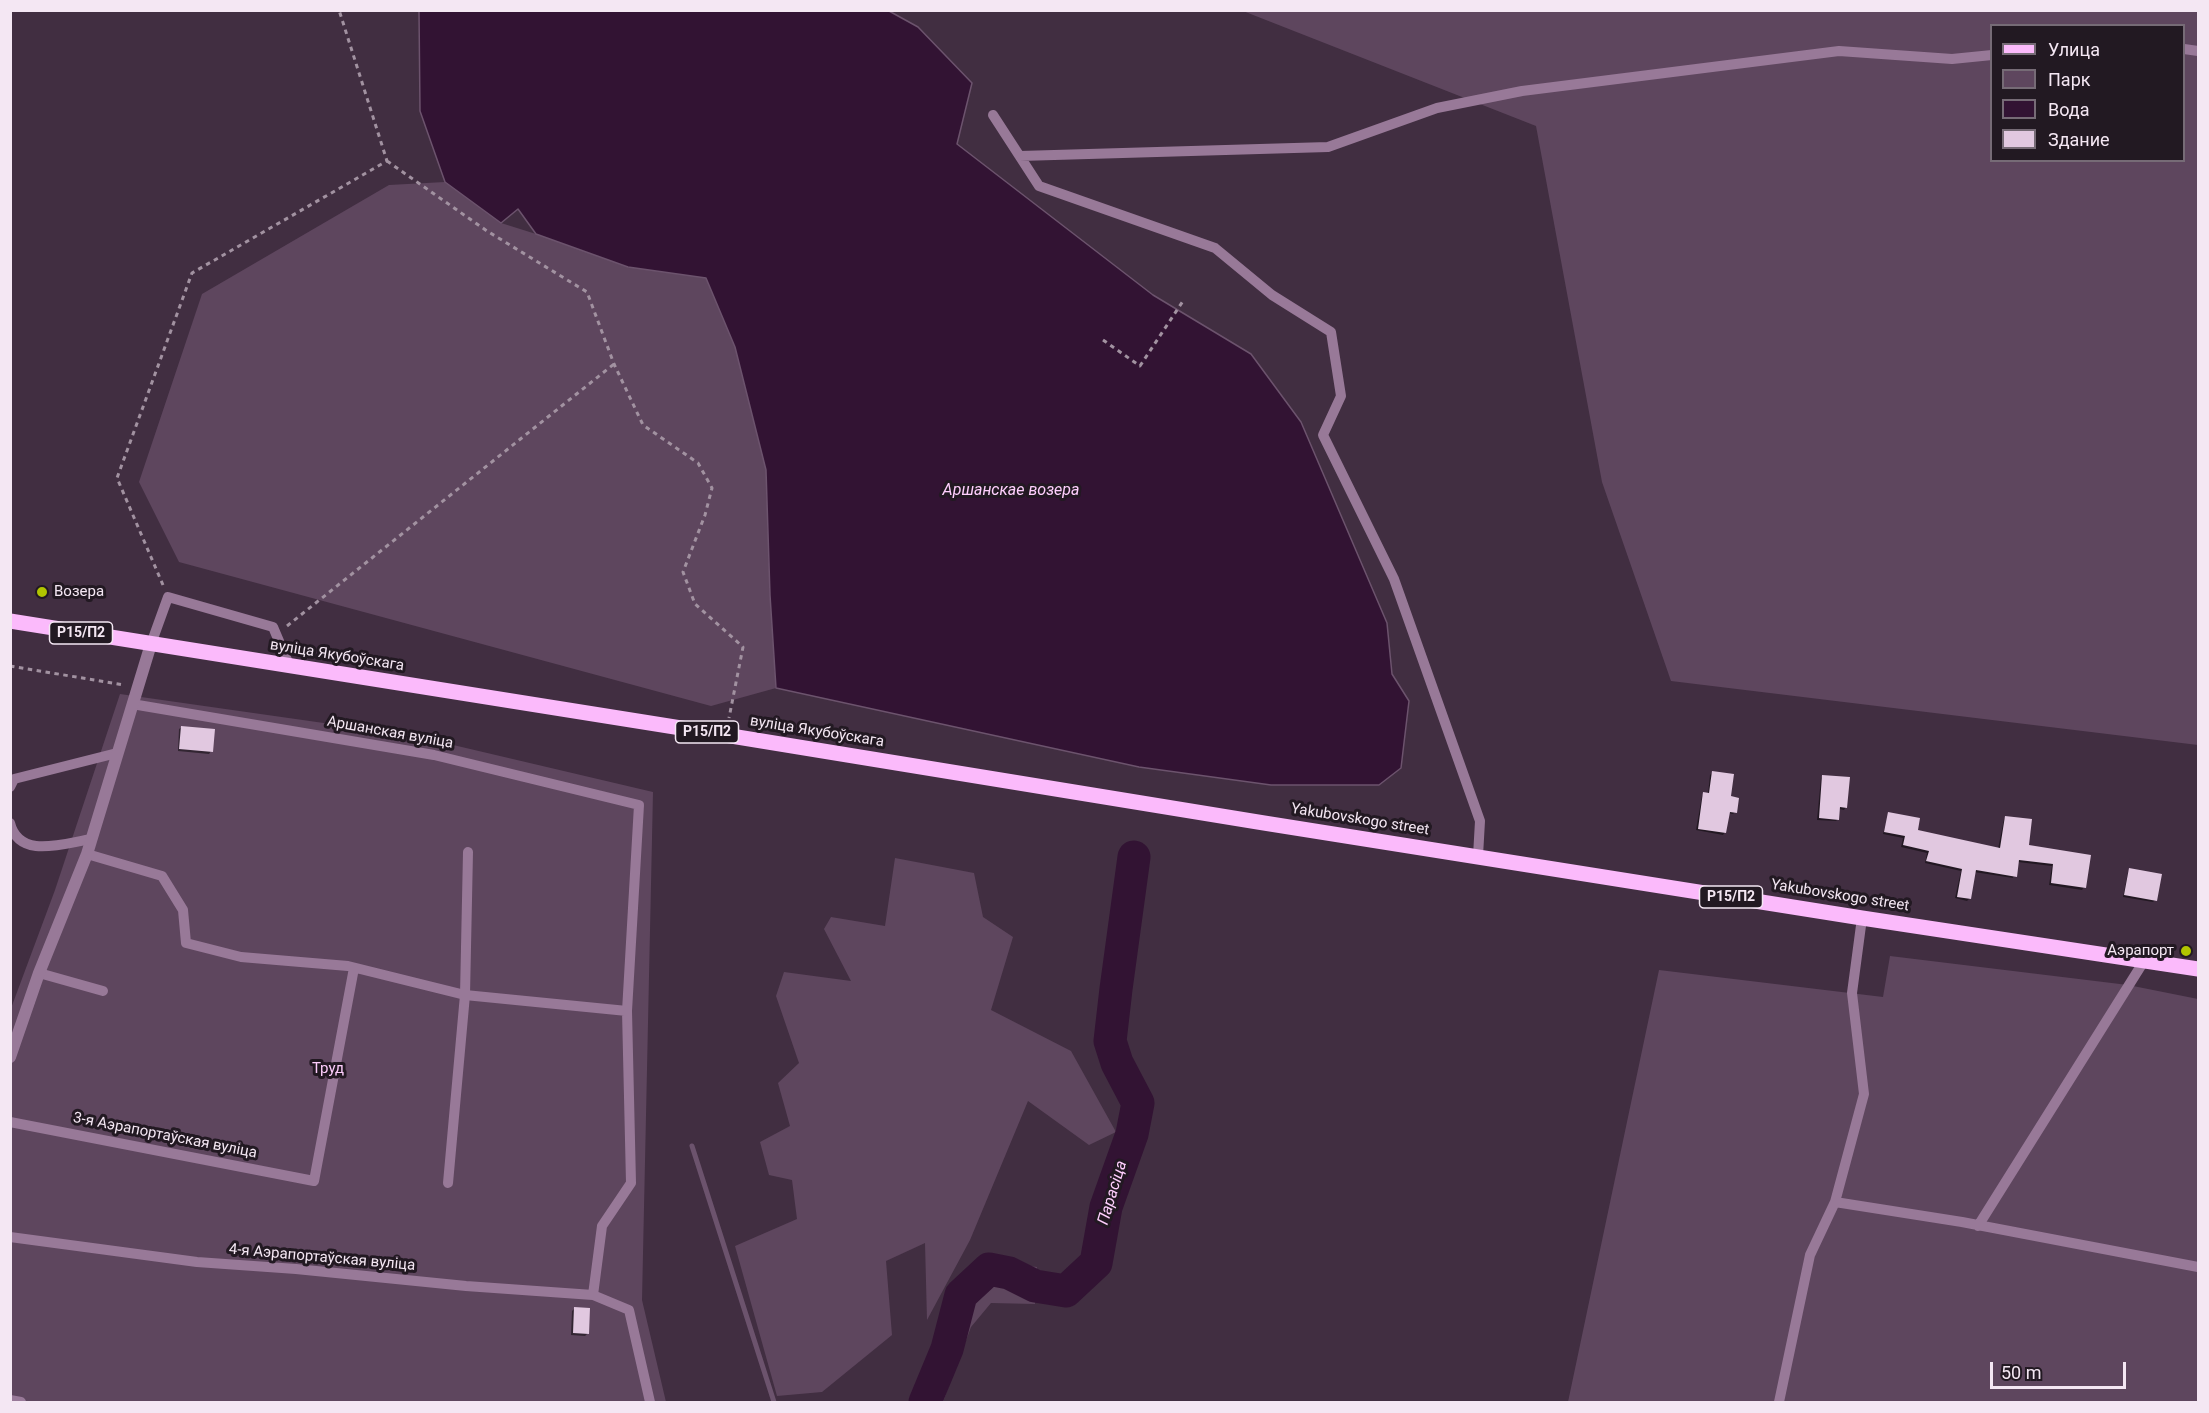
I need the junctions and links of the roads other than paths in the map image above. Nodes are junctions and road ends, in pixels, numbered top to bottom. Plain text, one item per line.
1 (1990, 56) edge
2 (993, 115) dead end
3 (1020, 156) junction
4 (10, 621) edge
5 (151, 644) junction
6 (290, 667) junction
7 (132, 704) junction
8 (725, 735) joint
9 (117, 753) junction
10 (10, 787) edge
11 (10, 823) edge
12 (92, 839) junction
13 (468, 852) dead end
14 (87, 854) junction
15 (1478, 856) junction
16 (1862, 918) junction
17 (2144, 960) junction
18 (354, 968) junction
19 (2199, 969) edge
20 (39, 974) junction
21 (103, 991) dead end
22 (465, 995) junction
23 (627, 1011) junction
24 (10, 1057) edge
25 (10, 1122) edge
26 (448, 1184) dead end
27 (1835, 1202) junction
28 (1978, 1226) junction
29 (10, 1237) edge
30 (2199, 1268) edge
31 (593, 1295) junction
32 (10, 1400) edge
33 (21, 1402) edge
34 (650, 1402) edge
35 (1779, 1402) edge

1 - 3 lane
2 - 3 lane
3 - 15 lane
4 - 5 main road, Р15/П2
5 - 6 main road, вуліца Якубоўскага / Р15/П2
5 - 6 lane
5 - 7 street
6 - 8 main road, вуліца Якубоўскага / Р15/П2
7 - 9 street
7 - 23 lane, Аршанская вуліца
8 - 15 main road, Yakubovskogo street / Р15/П2
9 - 10 lane
9 - 12 street
11 - 12 lane
12 - 14 street
13 - 22 lane
14 - 18 lane
14 - 20 street
15 - 16 main road, Yakubovskogo street / Р15/П2
16 - 17 main road, Yakubovskogo street / Р15/П2
16 - 27 lane
17 - 19 main road, Yakubovskogo street / Р15/П2
17 - 28 lane
18 - 22 lane
18 - 25 lane, 3-я Аэрапортаўская вуліца
20 - 21 lane
20 - 24 street
22 - 23 lane
22 - 26 lane
23 - 31 lane
27 - 28 lane
27 - 35 lane
28 - 30 lane
29 - 31 lane, 4-я Аэрапортаўская вуліца
31 - 34 lane, 4-я Аэрапортаўская вуліца
32 - 33 lane

